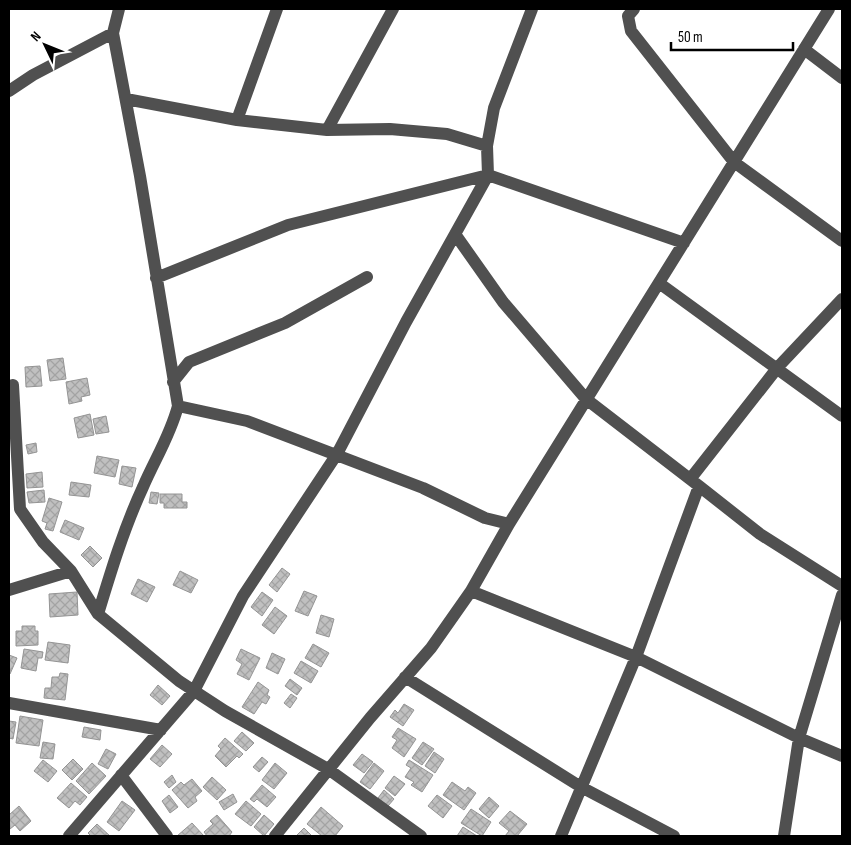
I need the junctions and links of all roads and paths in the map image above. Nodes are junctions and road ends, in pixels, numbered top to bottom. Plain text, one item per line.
1 (119, 9) edge
2 (277, 9) edge
3 (393, 9) edge
4 (532, 9) edge
5 (634, 9) edge
6 (829, 9) edge
7 (113, 33) junction
8 (804, 49) junction
9 (842, 78) edge
10 (9, 92) edge
11 (126, 99) junction
12 (237, 120) junction
13 (327, 130) junction
14 (487, 146) junction
15 (734, 162) junction
16 (488, 175) junction
17 (455, 234) junction
18 (842, 241) edge
19 (684, 243) junction
20 (367, 277) dead end
21 (156, 278) junction
22 (659, 283) junction
23 (842, 299) edge
24 (778, 367) junction
25 (173, 382) junction
26 (13, 385) dead end
27 (586, 399) junction
28 (178, 406) junction
29 (842, 416) edge
30 (337, 454) junction
31 (695, 482) junction
32 (509, 524) junction
33 (71, 571) junction
34 (842, 586) edge
35 (9, 590) edge
36 (471, 591) junction
37 (842, 595) edge
38 (98, 614) junction
39 (636, 658) junction
40 (406, 677) junction
41 (194, 691) junction
42 (9, 703) edge
43 (160, 730) junction
44 (799, 738) junction
45 (842, 756) edge
46 (328, 769) junction
47 (121, 775) junction
48 (582, 787) junction
49 (69, 836) edge
50 (167, 836) edge
51 (275, 836) edge
52 (421, 836) edge
53 (561, 836) edge
54 (674, 836) edge
55 (784, 836) edge

1 - 7 street
2 - 12 street
3 - 13 street
4 - 14 street
5 - 15 street
6 - 8 street
7 - 10 street
7 - 11 street
8 - 9 street
8 - 15 street
11 - 12 street
11 - 21 street
12 - 13 street
13 - 14 street
14 - 16 street
15 - 18 street
15 - 19 street
16 - 17 street
16 - 19 street
16 - 21 street
17 - 27 street
17 - 30 street
19 - 22 street
20 - 25 street
21 - 25 street
22 - 24 street
22 - 27 street
23 - 24 street
24 - 29 street
24 - 31 street
25 - 28 street
26 - 33 street
27 - 31 street
27 - 32 street
28 - 30 street
28 - 38 street
30 - 32 street
30 - 41 street
31 - 34 street
31 - 39 street
32 - 36 street
33 - 35 street
33 - 38 street
36 - 39 street
36 - 40 street
37 - 44 street
38 - 41 street
39 - 44 street
39 - 48 street
40 - 46 street
40 - 48 street
41 - 43 street
41 - 46 street
42 - 43 street
43 - 47 street
44 - 45 street
44 - 55 street
46 - 51 street
46 - 52 street
47 - 49 street
47 - 50 street
48 - 53 street
48 - 54 street

